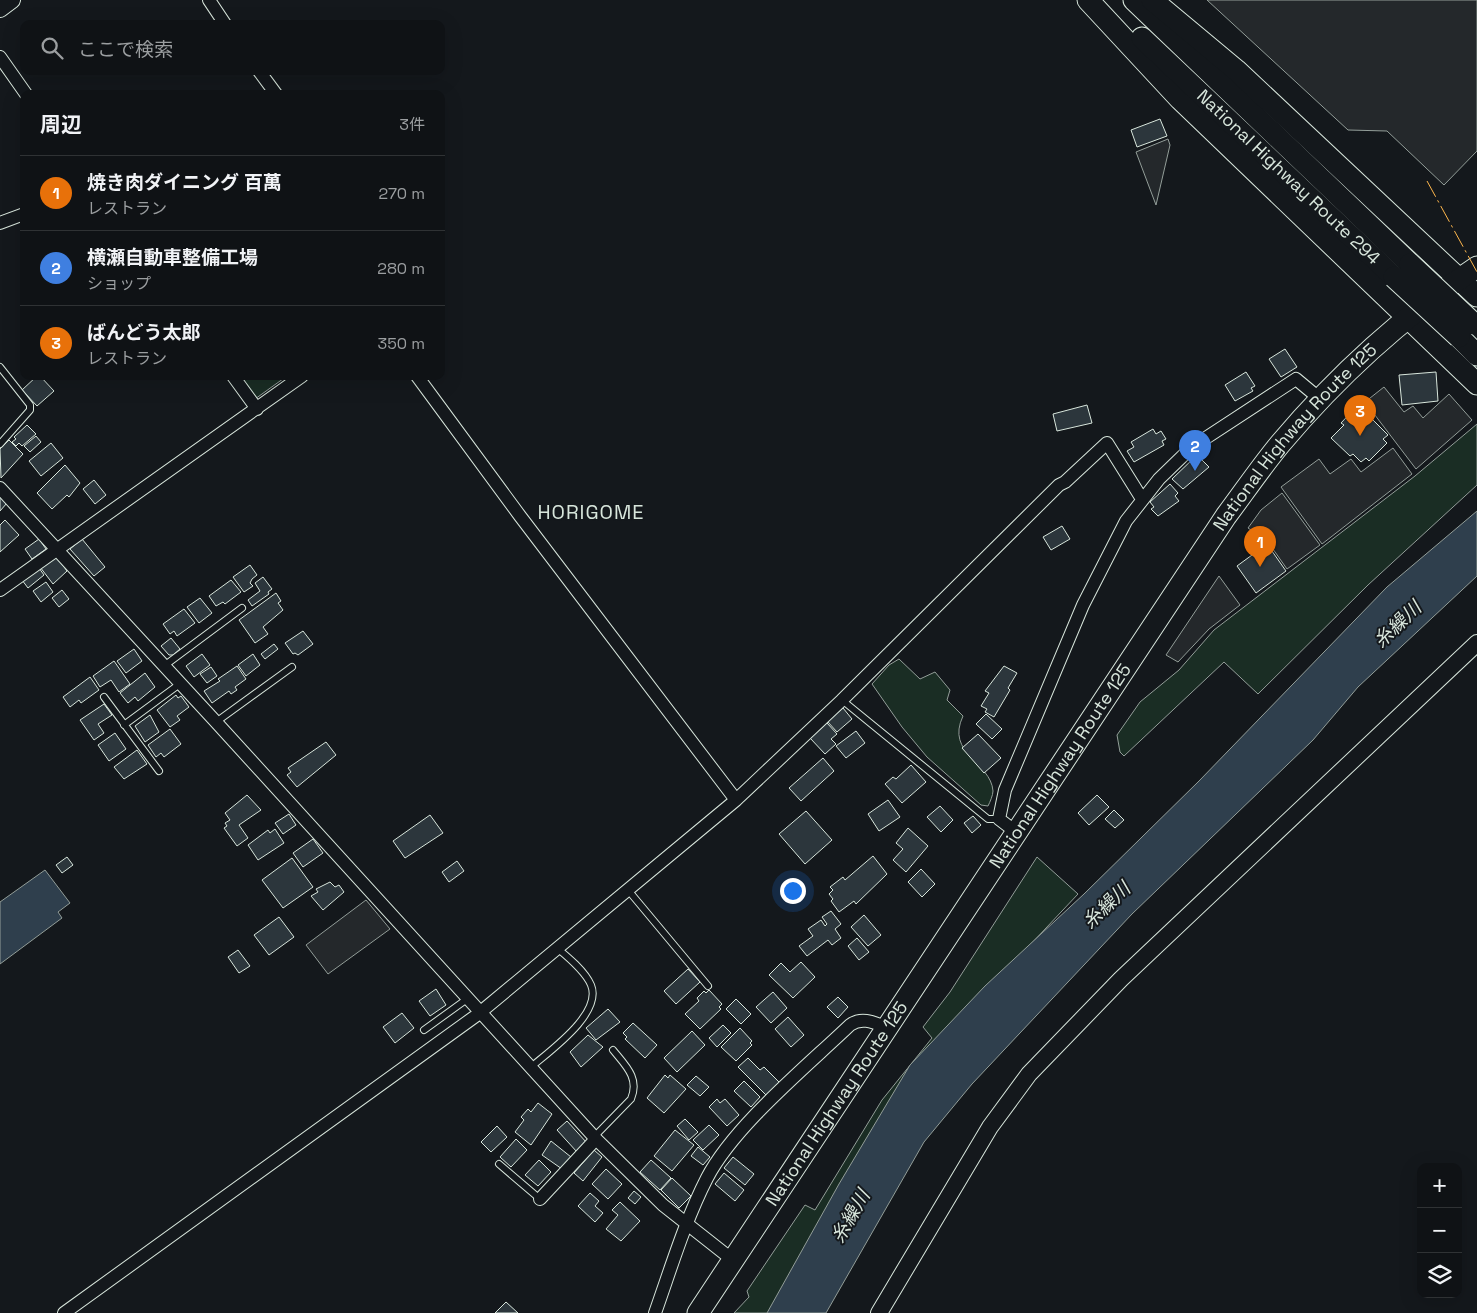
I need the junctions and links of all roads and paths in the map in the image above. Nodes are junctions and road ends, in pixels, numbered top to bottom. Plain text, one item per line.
1 (12, 0) edge
2 (208, 0) edge
3 (1088, 0) edge
4 (1102, 0) edge
5 (1134, 0) edge
6 (1152, 0) edge
7 (0, 9) edge
8 (222, 20) edge
9 (0, 57) edge
10 (262, 75) edge
11 (23, 90) edge
12 (272, 90) edge
13 (20, 216) edge
14 (0, 223) edge
15 (1477, 267) edge
16 (1402, 270) junction
17 (1459, 279) junction
18 (1477, 296) edge
19 (1408, 317) junction
20 (1470, 329) edge
21 (1477, 355) edge
22 (0, 367) edge
23 (236, 380) edge
24 (296, 380) edge
25 (421, 380) edge
26 (1477, 384) edge
27 (1320, 399) junction
28 (257, 408) junction
29 (0, 444) edge
30 (0, 488) edge
31 (1142, 499) junction
32 (56, 549) junction
33 (0, 590) edge
34 (242, 608) dead end
35 (1477, 643) edge
36 (164, 666) junction
37 (292, 667) dead end
38 (181, 683) junction
39 (104, 696) dead end
40 (842, 700) junction
41 (216, 722) junction
42 (124, 725) junction
43 (158, 771) dead end
44 (736, 800) junction
45 (999, 819) junction
46 (1016, 832) junction
47 (628, 890) junction
48 (557, 948) junction
49 (708, 986) dead end
50 (467, 999) junction
51 (479, 1012) junction
52 (888, 1028) junction
53 (424, 1030) dead end
54 (612, 1050) dead end
55 (530, 1068) junction
56 (595, 1138) junction
57 (499, 1164) dead end
58 (540, 1199) joint
59 (686, 1225) junction
60 (734, 1261) junction
61 (64, 1313) edge
62 (655, 1313) edge
63 (698, 1313) edge
64 (879, 1313) edge

1 - 7 street
2 - 8 street
3 - 19 highway
4 - 16 highway, National Highway Route 294
5 - 16 highway, National Highway Route 294
6 - 17 highway
9 - 11 street
10 - 12 street
13 - 14 street
15 - 17 highway, National Highway Route 125
16 - 20 highway, National Highway Route 294, bridge
17 - 18 highway
17 - 19 highway, National Highway Route 125
19 - 26 highway
19 - 27 highway, National Highway Route 125
20 - 21 highway, National Highway Route 294
22 - 29 lane
23 - 28 street
24 - 28 street
25 - 44 street
27 - 31 street
27 - 46 highway, National Highway Route 125
28 - 32 street
30 - 32 street
31 - 40 street
31 - 45 street
32 - 33 street
32 - 36 street
34 - 36 lane
35 - 64 street
36 - 38 street
37 - 41 lane
38 - 41 street
38 - 42 lane
39 - 42 lane
40 - 44 street
40 - 45 lane
41 - 50 street
42 - 43 lane
44 - 47 street
45 - 46 street
46 - 52 highway, National Highway Route 125
47 - 48 street
47 - 49 lane
48 - 51 street
48 - 55 lane
50 - 51 street
50 - 53 lane
51 - 55 street
51 - 61 street
52 - 59 street
52 - 60 highway, National Highway Route 125
54 - 56 lane
55 - 56 street
56 - 58 street
56 - 59 street
57 - 58 lane
59 - 60 street
59 - 62 street
60 - 63 highway, National Highway Route 125

